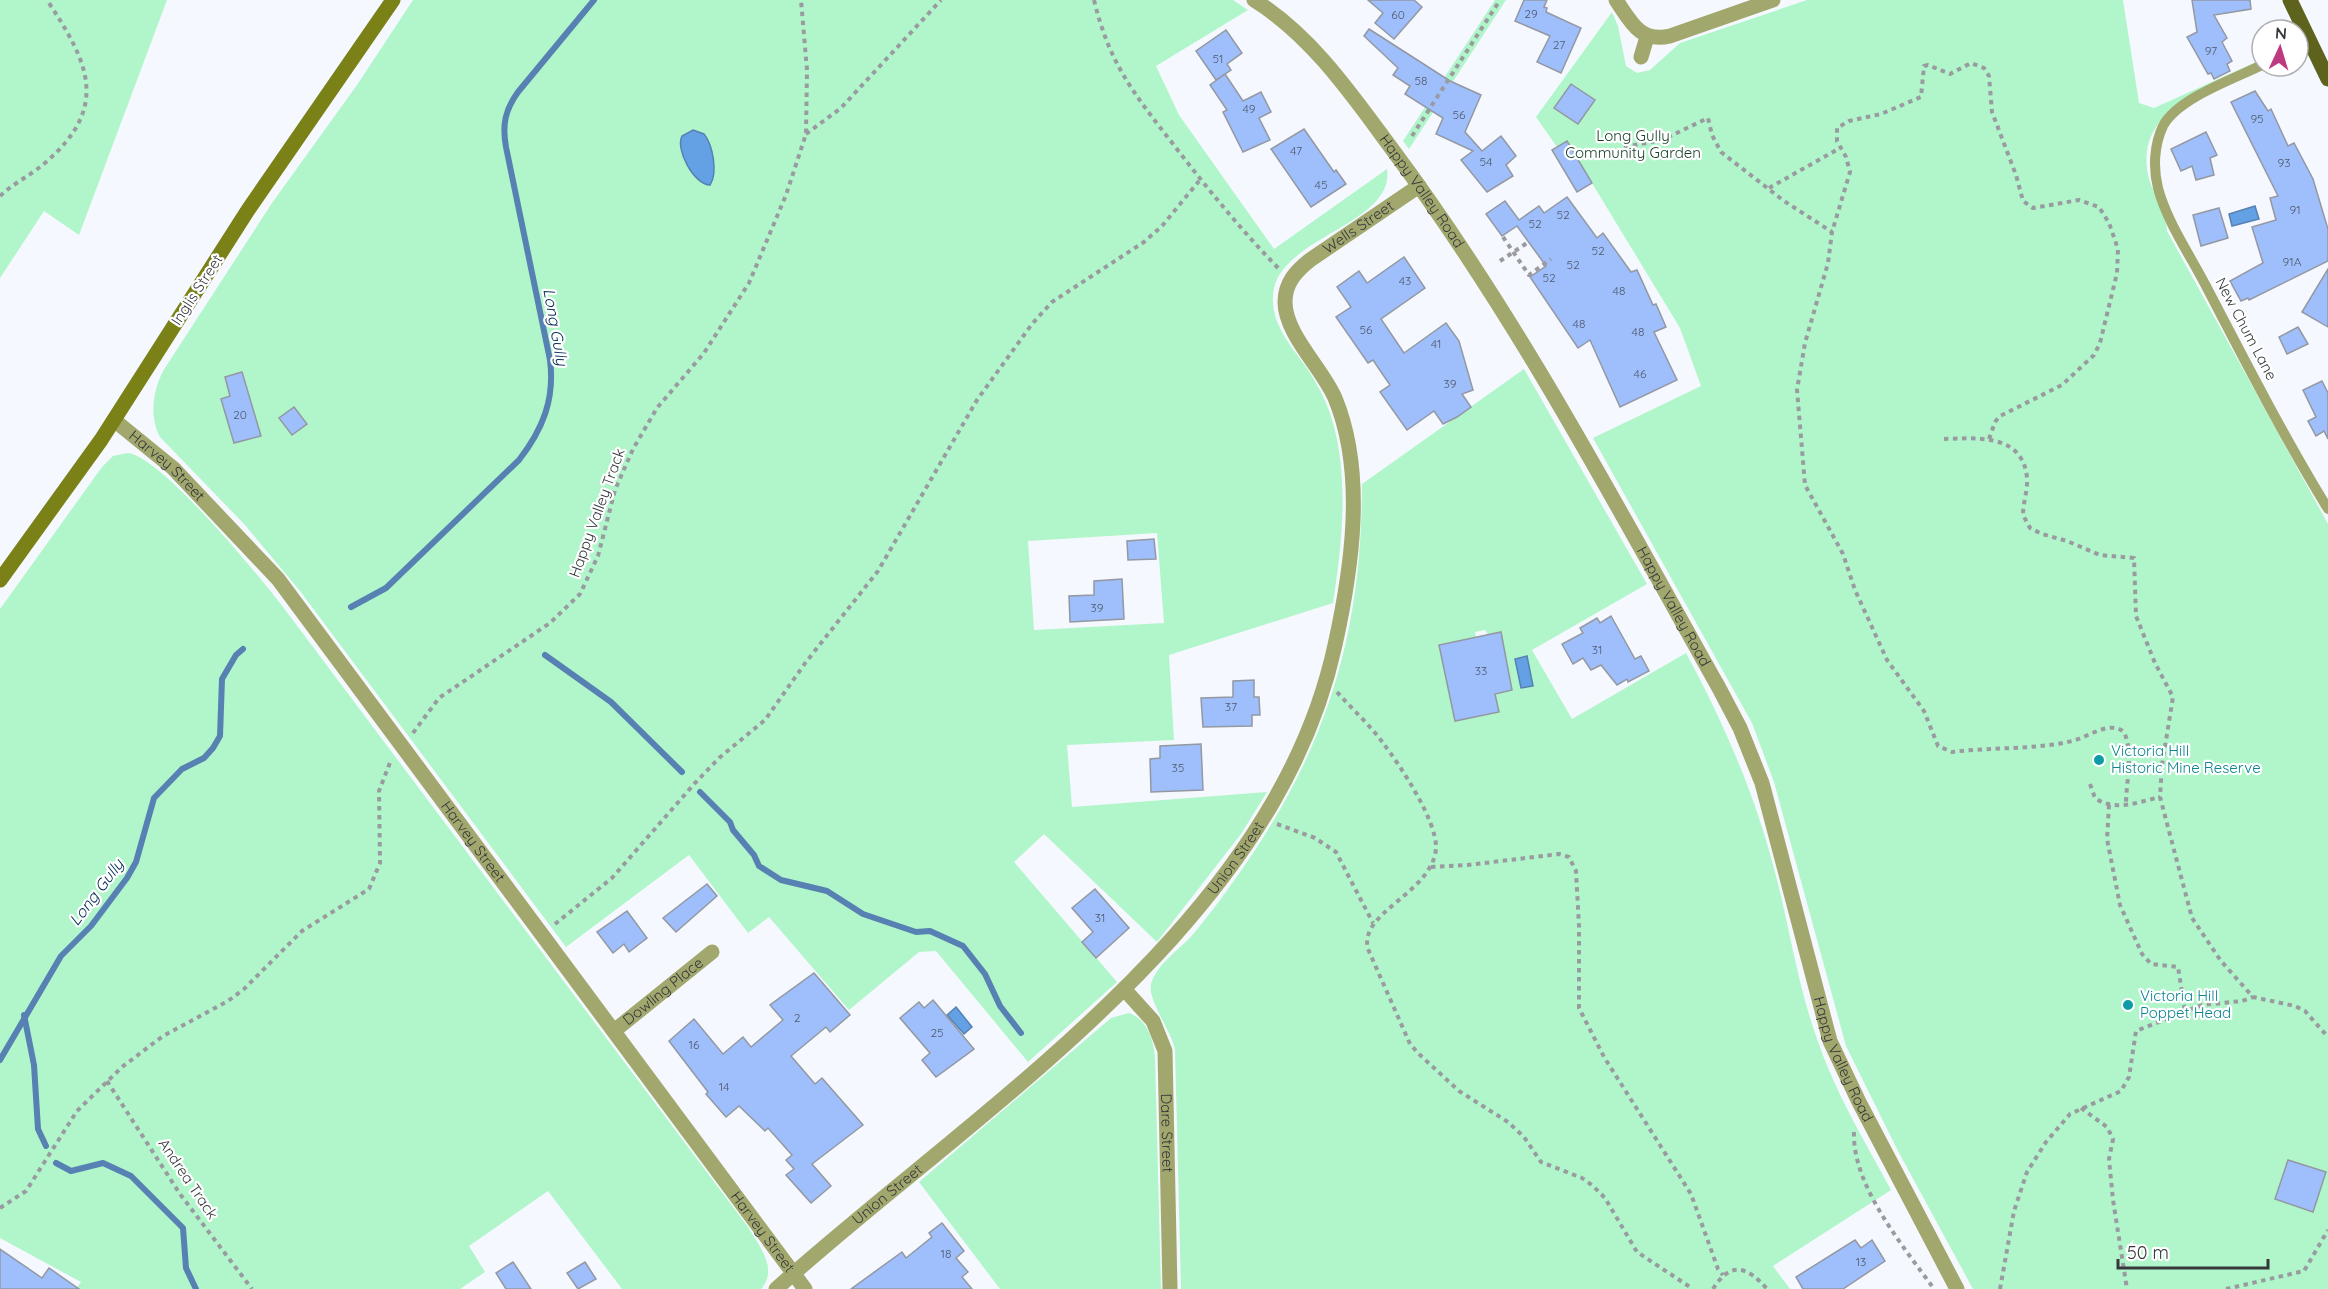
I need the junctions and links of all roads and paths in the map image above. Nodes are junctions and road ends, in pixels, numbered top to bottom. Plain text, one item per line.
1 (46, 0) edge
2 (393, 0) edge
3 (801, 0) edge
4 (941, 0) edge
5 (1094, 0) edge
6 (1254, 0) edge
7 (1500, 0) edge
8 (1616, 0) edge
9 (1773, 0) edge
10 (2290, 0) edge
11 (2296, 18) edge
12 (1647, 37) junction
13 (2310, 52) edge
14 (1641, 57) dead end
15 (2250, 71) edge
16 (2328, 79) edge
17 (806, 134) junction
18 (1412, 136) dead end
19 (1624, 147) dead end
20 (1840, 148) junction
21 (1199, 181) junction
22 (1419, 186) junction
23 (1769, 188) junction
24 (0, 196) edge
25 (1832, 232) junction
26 (1503, 237) dead end
27 (1527, 243) dead end
28 (1513, 252) junction
29 (1551, 259) dead end
30 (1500, 261) dead end
31 (1294, 275) junction
32 (114, 420) junction
33 (1989, 439) junction
34 (1944, 440) dead end
35 (2328, 509) edge
36 (0, 580) edge
37 (1326, 681) junction
38 (402, 746) junction
39 (2090, 784) dead end
40 (2160, 797) junction
41 (2126, 804) junction
42 (2109, 805) junction
43 (1263, 819) junction
44 (1431, 867) junction
45 (1373, 923) junction
46 (542, 934) junction
47 (712, 952) dead end
48 (1125, 990) junction
49 (2253, 997) junction
50 (2185, 1011) junction
51 (614, 1031) junction
52 (2328, 1037) edge
53 (107, 1081) junction
54 (1859, 1102) junction
55 (2081, 1107) junction
56 (0, 1208) edge
57 (2328, 1230) edge
58 (794, 1273) junction
59 (1723, 1275) junction
60 (252, 1289) edge
61 (776, 1289) edge
62 (806, 1289) edge
63 (1170, 1289) edge
64 (1694, 1289) edge
65 (1713, 1289) edge
66 (1767, 1289) edge
67 (1934, 1289) edge
68 (1957, 1289) edge
69 (2000, 1289) edge
70 (2127, 1289) edge
71 (2226, 1289) edge

1 - 24 path
2 - 32 main road, Inglis Street
3 - 17 path, Happy Valley Track
4 - 17 path
5 - 21 path
6 - 22 street, Happy Valley Road
7 - 18 path
8 - 12 street
9 - 12 street
10 - 11 main road
12 - 14 street
13 - 16 main road
15 - 35 lane, New Chum Lane
17 - 38 path, Happy Valley Track
19 - 23 path
20 - 23 path
20 - 25 path
20 - 33 path
21 - 31 path
21 - 46 path
22 - 31 street, Wells Street
22 - 54 street, Happy Valley Road
23 - 25 path
25 - 41 path
26 - 28 path
27 - 28 path
28 - 29 path
28 - 30 path
31 - 37 street, Union Street
32 - 36 main road, Inglis Street
32 - 38 street, Harvey Street
33 - 34 path
33 - 40 path
37 - 43 street, Union Street
37 - 44 path
38 - 46 street, Harvey Street
38 - 53 path, Happy Valley Track
39 - 42 path
40 - 41 path
40 - 49 path
41 - 42 path
42 - 50 path
43 - 45 path
43 - 48 street, Union Street
44 - 45 path
44 - 59 path
45 - 64 path
46 - 51 street, Harvey Street
47 - 51 street, Dowling Place
48 - 58 street, Union Street
48 - 63 street, Dare Street
49 - 50 path
49 - 52 path
50 - 55 path
51 - 58 street, Harvey Street
53 - 56 path, Happy Valley Track
53 - 60 path, Andrea Track
54 - 67 path
54 - 68 street, Happy Valley Road
55 - 69 path
55 - 70 path
57 - 71 path
58 - 61 street, Union Street
58 - 62 street, Harvey Street
59 - 65 path
59 - 66 path

